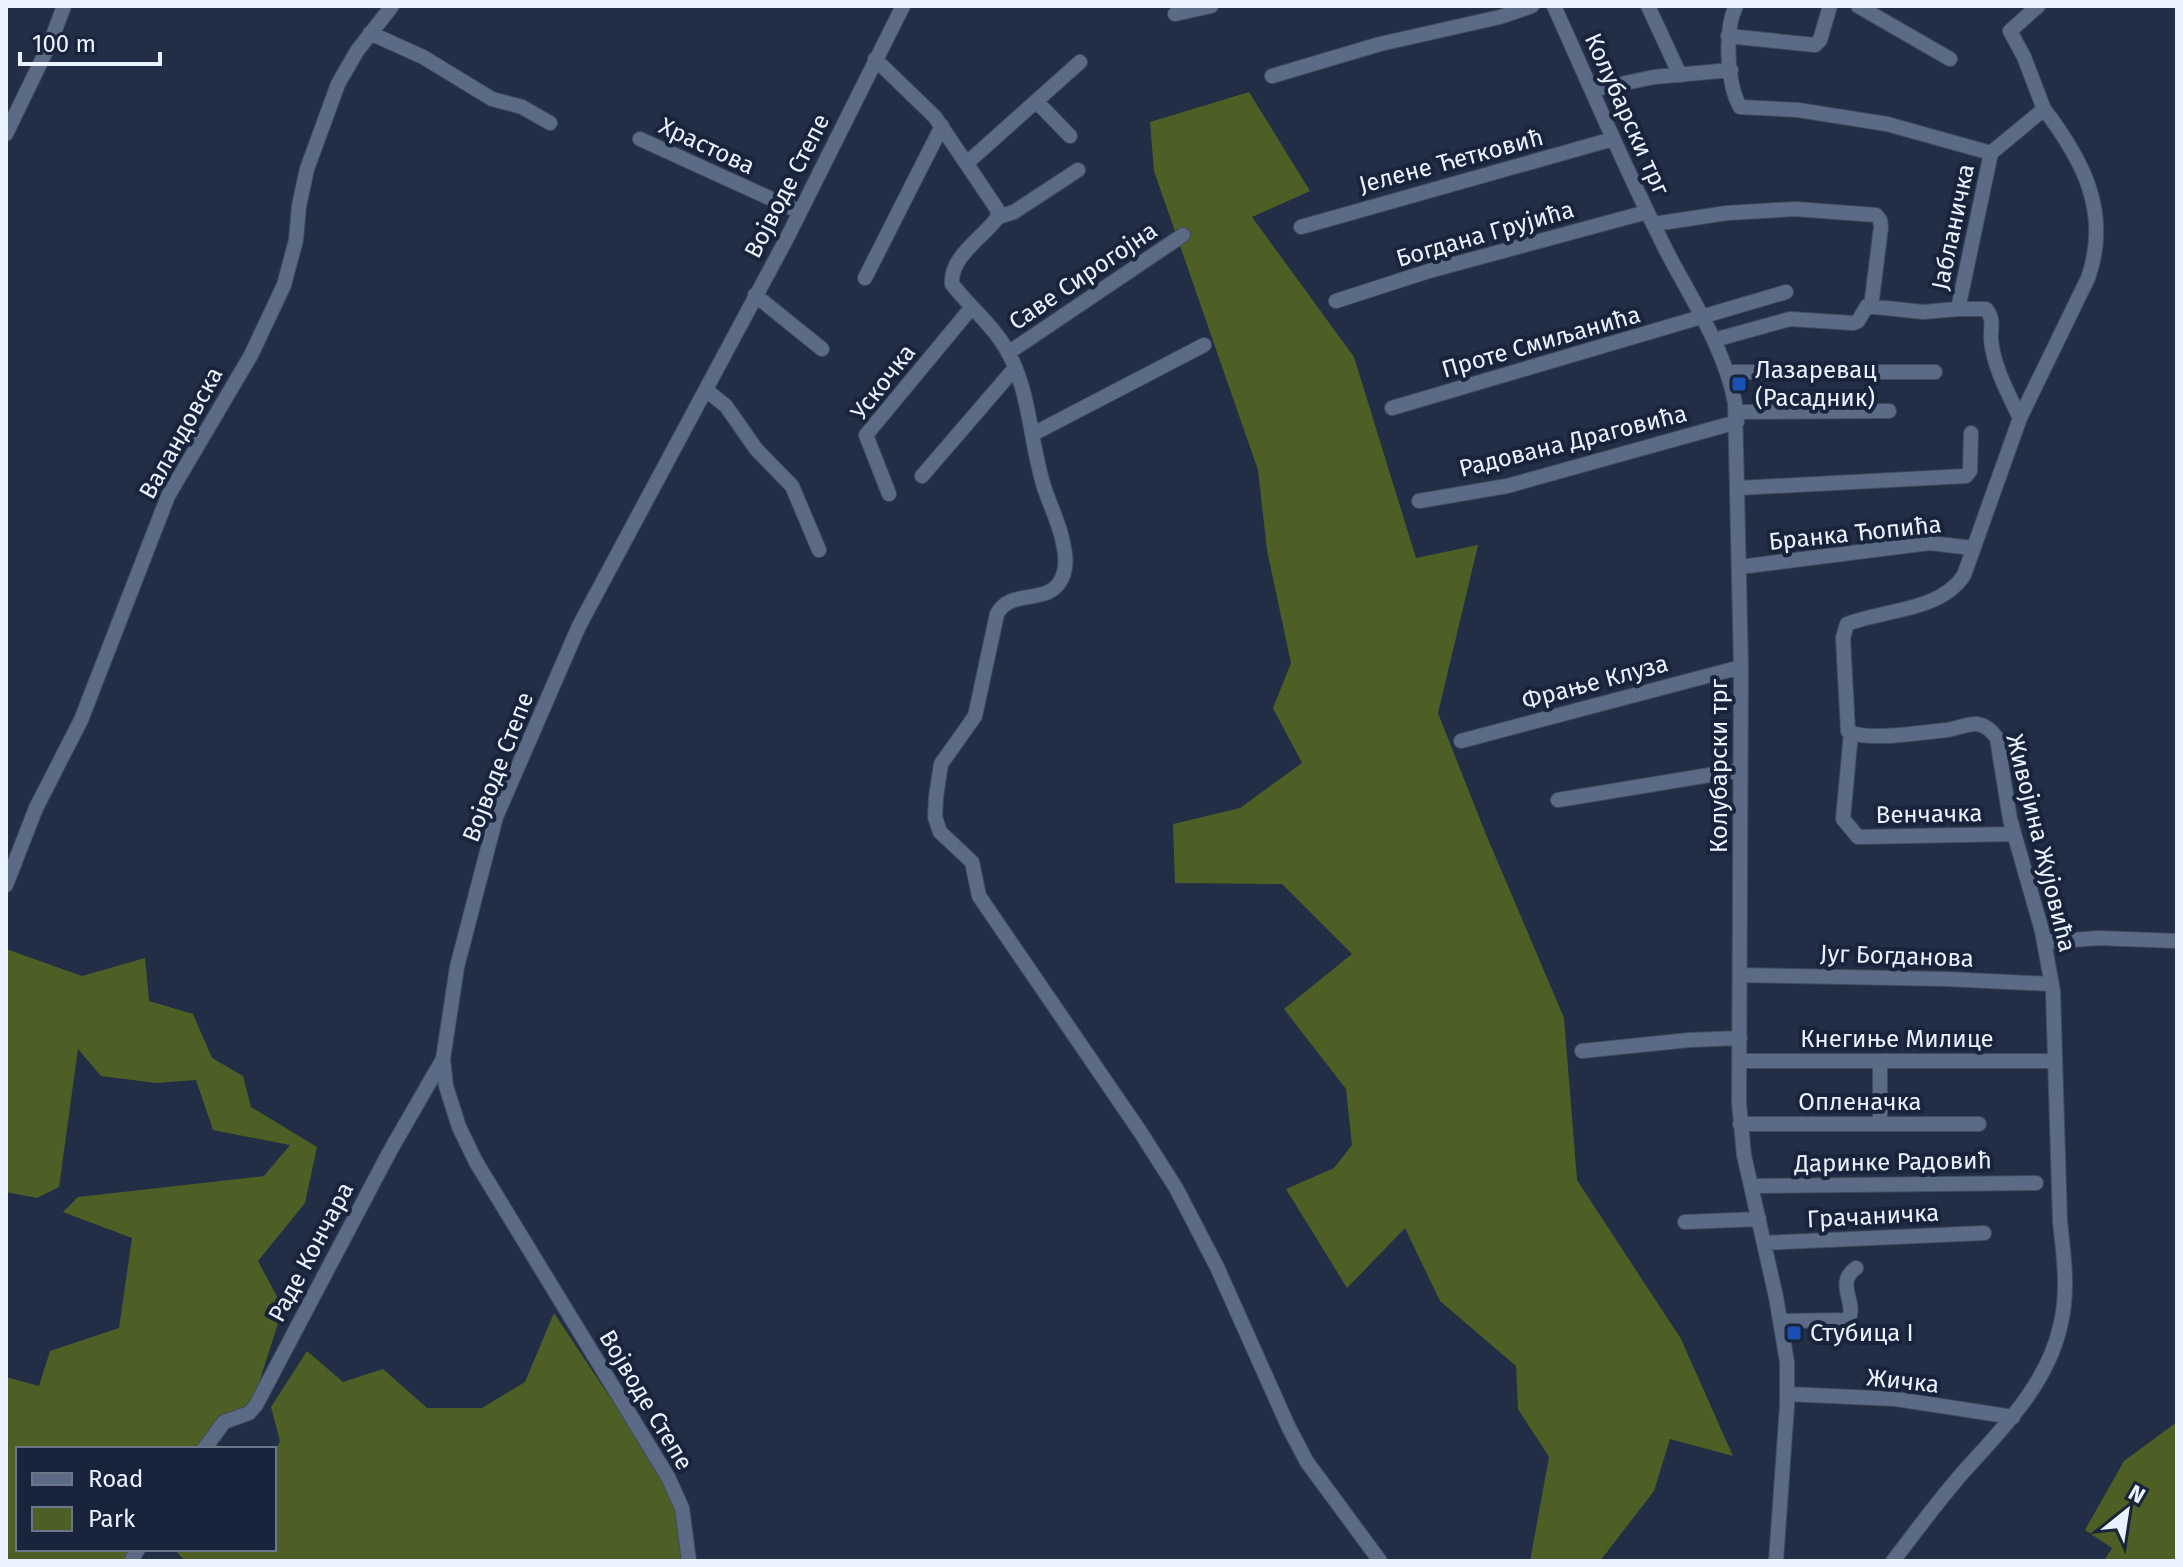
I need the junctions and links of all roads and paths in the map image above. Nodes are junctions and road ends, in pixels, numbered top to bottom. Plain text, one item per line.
1 (64, 6) edge
2 (392, 6) edge
3 (903, 6) edge
4 (1211, 6) edge
5 (1532, 6) edge
6 (1554, 6) edge
7 (1648, 6) edge
8 (1736, 6) edge
9 (1830, 6) edge
10 (1858, 6) edge
11 (2038, 6) edge
12 (1175, 14) dead end
13 (370, 33) junction
14 (1728, 36) junction
15 (875, 59) junction
16 (1950, 59) dead end
17 (1080, 62) dead end
18 (1731, 70) junction
19 (1680, 75) junction
20 (1272, 76) dead end
21 (1592, 90) junction
22 (1036, 101) junction
23 (2044, 109) junction
24 (550, 123) dead end
25 (942, 126) junction
26 (6, 134) edge
27 (1070, 136) dead end
28 (640, 139) dead end
29 (1613, 139) junction
30 (1991, 153) junction
31 (968, 162) junction
32 (1078, 170) dead end
33 (800, 212) junction
34 (998, 217) junction
35 (1650, 218) junction
36 (1301, 227) dead end
37 (1183, 235) dead end
38 (865, 278) dead end
39 (1786, 292) dead end
40 (755, 295) junction
41 (1336, 301) dead end
42 (972, 307) junction
43 (1871, 307) junction
44 (1958, 309) junction
45 (1701, 317) junction
46 (1714, 340) junction
47 (1204, 345) dead end
48 (822, 349) dead end
49 (1008, 353) junction
50 (1015, 368) junction
51 (1727, 372) junction
52 (1935, 372) dead end
53 (706, 390) junction
54 (1392, 408) dead end
55 (1889, 411) dead end
56 (1737, 417) junction
57 (2020, 418) junction
58 (1971, 433) dead end
59 (1033, 434) junction
60 (922, 476) dead end
61 (1739, 488) junction
62 (889, 494) dead end
63 (1419, 501) dead end
64 (1973, 548) junction
65 (819, 550) dead end
66 (1740, 567) junction
67 (1741, 667) junction
68 (1851, 733) junction
69 (1461, 741) dead end
70 (1740, 770) junction
71 (1558, 800) dead end
72 (2014, 834) junction
73 (6, 885) edge
74 (2177, 941) edge
75 (2044, 942) junction
76 (1740, 975) junction
77 (2052, 984) junction
78 (1740, 1038) junction
79 (1582, 1051) dead end
80 (443, 1059) junction
81 (1739, 1061) junction
82 (2055, 1061) junction
83 (1880, 1062) junction
84 (1880, 1123) junction
85 (1740, 1124) junction
86 (1979, 1124) dead end
87 (2036, 1183) dead end
88 (1751, 1186) junction
89 (1759, 1219) junction
90 (1685, 1222) dead end
91 (1984, 1233) dead end
92 (1764, 1243) junction
93 (1856, 1268) dead end
94 (1781, 1321) junction
95 (1787, 1394) junction
96 (2013, 1417) junction
97 (205, 1447) edge
98 (689, 1561) edge
99 (1380, 1561) edge
100 (1776, 1561) edge
101 (1893, 1561) edge

1 - 26 street
2 - 13 street, Валандовска
3 - 15 street, Војводе Степе
4 - 12 street
5 - 20 street
6 - 21 street, Колубарски трг
7 - 19 street
8 - 14 street
9 - 14 street
10 - 16 street
11 - 23 street
13 - 24 street
13 - 73 street, Валандовска
14 - 18 street
15 - 25 street
15 - 33 street, Војводе Степе
17 - 22 street
18 - 19 street
18 - 30 street
19 - 21 street
21 - 29 street, Колубарски трг
22 - 27 street
22 - 31 street
23 - 30 street
23 - 57 street
25 - 31 street
25 - 38 street
28 - 33 street, Храстова
29 - 35 street, Колубарски трг
29 - 36 street, Јелене Ћетковић
30 - 44 street, Јабланичка
31 - 34 street
32 - 34 street
33 - 40 street, Војводе Степе
34 - 42 street
35 - 41 street, Богдана Грујића
35 - 43 street, Богдана Грујића
35 - 45 street, Колубарски трг
37 - 49 street, Саве Сирогојна
39 - 45 street, Проте Смиљанића
40 - 48 street
40 - 53 street, Војводе Степе
42 - 49 street
42 - 62 street, Ускочка
43 - 44 street
43 - 46 street
44 - 57 street, Јабланичка
45 - 46 street, Колубарски трг
45 - 54 street, Проте Смиљанића
46 - 51 street, Колубарски трг
47 - 59 street
49 - 50 street
50 - 59 street
50 - 60 street
51 - 52 street
51 - 56 street, Колубарски трг
53 - 65 street
53 - 80 street, Војводе Степе
55 - 56 street, Радована Драговића
56 - 61 street, Колубарски трг
56 - 63 street, Радована Драговића
57 - 64 street
58 - 61 street
59 - 99 street
61 - 66 street, Колубарски трг
64 - 66 street, Бранка Ћопића
64 - 68 street
66 - 67 street, Колубарски трг
67 - 69 street, Фрање Клуза
67 - 70 street, Колубарски трг
68 - 72 street, Живојина Жујовића
68 - 72 street, Венчачка
70 - 71 street
70 - 76 street, Колубарски трг
72 - 75 street, Живојина Жујовића
74 - 75 street
75 - 77 street, Живојина Жујовића
76 - 77 street, Југ Богданова
76 - 78 street, Колубарски трг
77 - 82 street, Живојина Жујовића
78 - 79 street
78 - 81 street, Колубарски трг
80 - 97 street, Раде Кончара
80 - 98 street, Војводе Степе
81 - 83 street, Кнегиње Милице
81 - 85 street, Колубарски трг
82 - 83 street, Кнегиње Милице
82 - 96 street, Живојина Жујовића
83 - 84 street
84 - 85 street, Опленачка
84 - 86 street, Опленачка
85 - 88 street, Колубарски трг
87 - 88 street, Даринке Радовић
88 - 89 street, Колубарски трг
89 - 90 street
89 - 92 street, Колубарски трг
91 - 92 street, Грачаничка
92 - 94 street, Колубарски трг
93 - 94 street
94 - 95 street, Колубарски трг
95 - 96 street, Жичка
95 - 100 street, Колубарски трг
96 - 101 street, Живојина Жујовића

